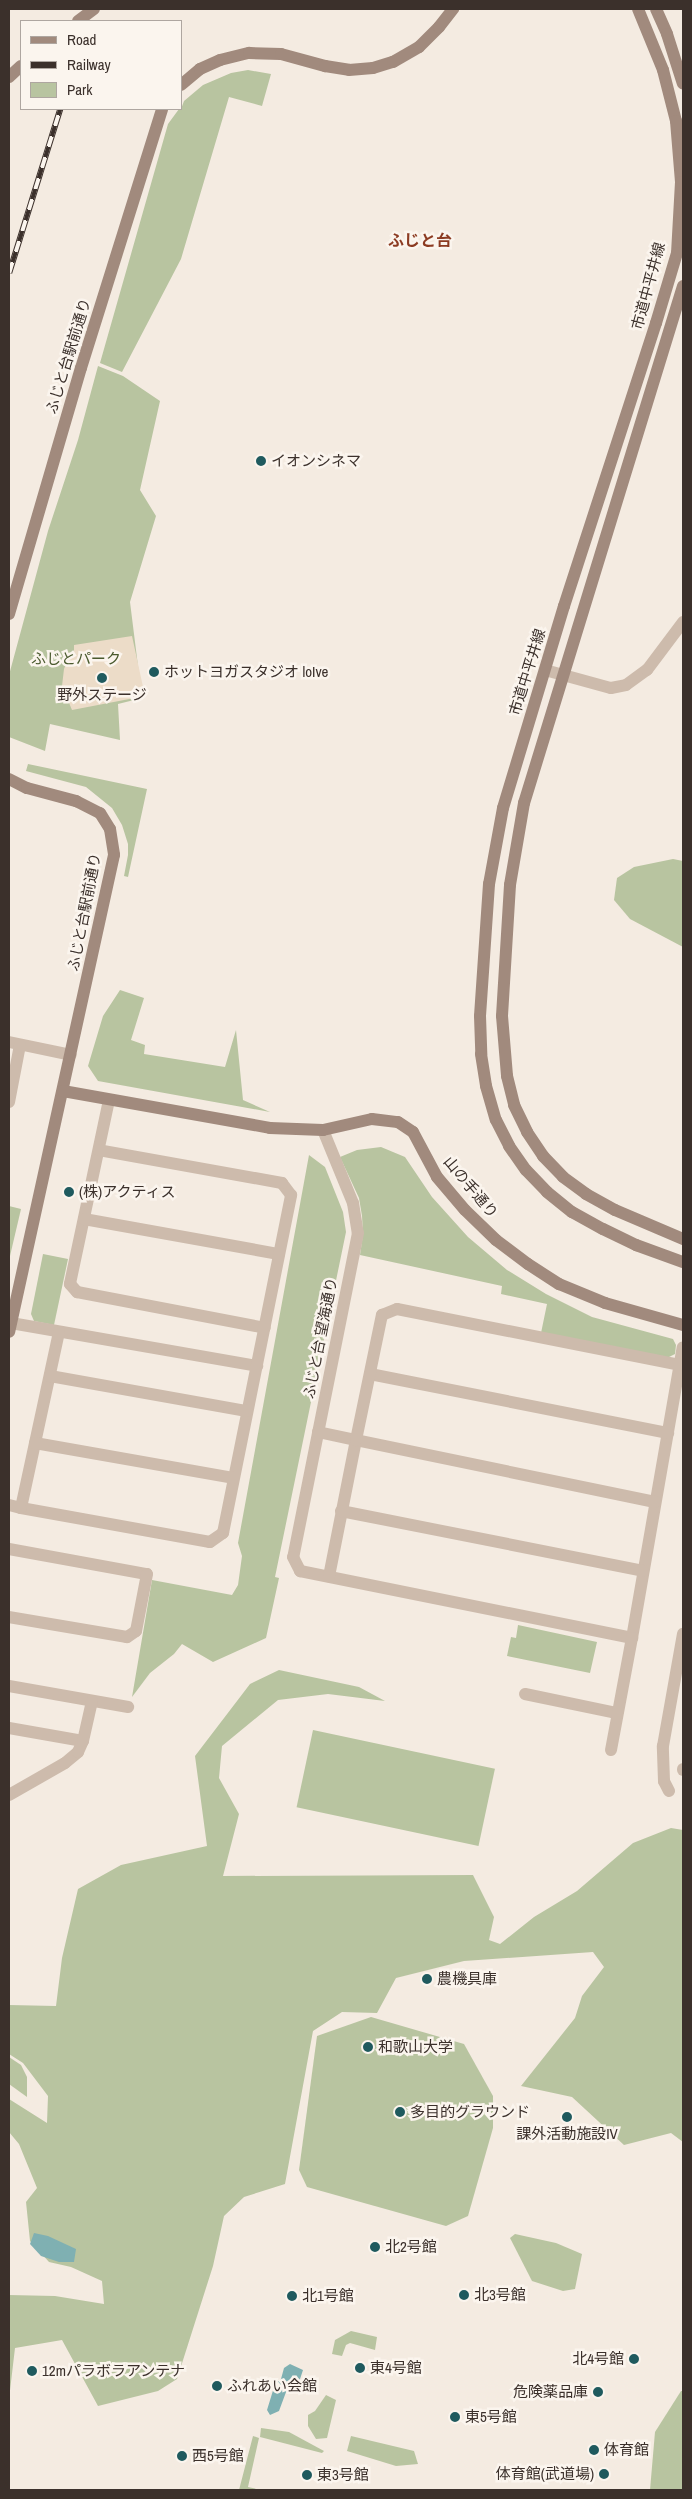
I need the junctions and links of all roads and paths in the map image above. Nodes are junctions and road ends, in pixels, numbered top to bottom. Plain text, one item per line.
1 (94, 9) edge
2 (453, 9) edge
3 (638, 9) edge
4 (656, 9) edge
5 (79, 20) edge
6 (20, 67) edge
7 (9, 77) edge
8 (182, 84) edge
9 (683, 84) edge
10 (162, 110) edge
11 (683, 286) edge
12 (9, 614) edge
13 (683, 622) edge
14 (545, 670) junction
15 (563, 676) junction
16 (9, 780) edge
17 (15, 1043) edge
18 (71, 1055) junction
19 (63, 1091) junction
20 (109, 1100) junction
21 (9, 1102) edge
22 (323, 1130) junction
23 (99, 1150) junction
24 (84, 1219) junction
25 (683, 1239) edge
26 (279, 1254) junction
27 (683, 1262) edge
28 (683, 1325) edge
29 (10, 1328) edge
30 (264, 1328) junction
31 (59, 1332) junction
32 (683, 1348) edge
33 (680, 1365) junction
34 (257, 1366) junction
35 (370, 1374) junction
36 (50, 1376) junction
37 (247, 1411) junction
38 (318, 1432) junction
39 (668, 1433) junction
40 (356, 1440) junction
41 (35, 1443) junction
42 (233, 1478) junction
43 (655, 1502) junction
44 (15, 1506) edge
45 (342, 1510) junction
46 (9, 1549) edge
47 (643, 1571) junction
48 (329, 1576) junction
49 (9, 1617) edge
50 (683, 1634) edge
51 (632, 1638) junction
52 (9, 1686) edge
53 (525, 1694) dead end
54 (92, 1701) junction
55 (128, 1708) dead end
56 (617, 1713) junction
57 (9, 1728) edge
58 (83, 1741) junction
59 (611, 1750) dead end
60 (669, 1791) dead end
61 (9, 1795) edge

1 - 5 street, bridge
2 - 8 street
3 - 14 street, 市道中平井線
4 - 9 street
6 - 7 street
10 - 12 street, ふじと台駅前通り
11 - 15 street
13 - 15 street
14 - 15 street
14 - 27 street, 市道中平井線
15 - 25 street
16 - 18 street, ふじと台駅前通り
17 - 18 street
17 - 21 street
18 - 19 street
19 - 20 street, 山の手通り
19 - 29 street
20 - 22 street, 山の手通り
20 - 23 street
22 - 28 street, 山の手通り
22 - 38 street, ふじと台 望海通り
23 - 24 street
23 - 26 street
24 - 26 street
24 - 30 street
26 - 30 street
29 - 31 street
30 - 34 street
31 - 34 street
31 - 36 street
32 - 33 street
33 - 35 street
33 - 39 street
34 - 37 street
35 - 39 street
35 - 40 street
36 - 37 street
36 - 41 street
37 - 42 street
38 - 40 street
38 - 48 street, ふじと台 望海通り
39 - 43 street
40 - 43 street
40 - 45 street
41 - 42 street
41 - 44 street
42 - 44 street
43 - 47 street
45 - 47 street
45 - 48 street
46 - 49 street
47 - 51 street
48 - 51 street
50 - 60 street
51 - 56 street
52 - 54 street
53 - 56 street
54 - 55 street
54 - 58 street
56 - 59 street
57 - 58 street
58 - 61 street

